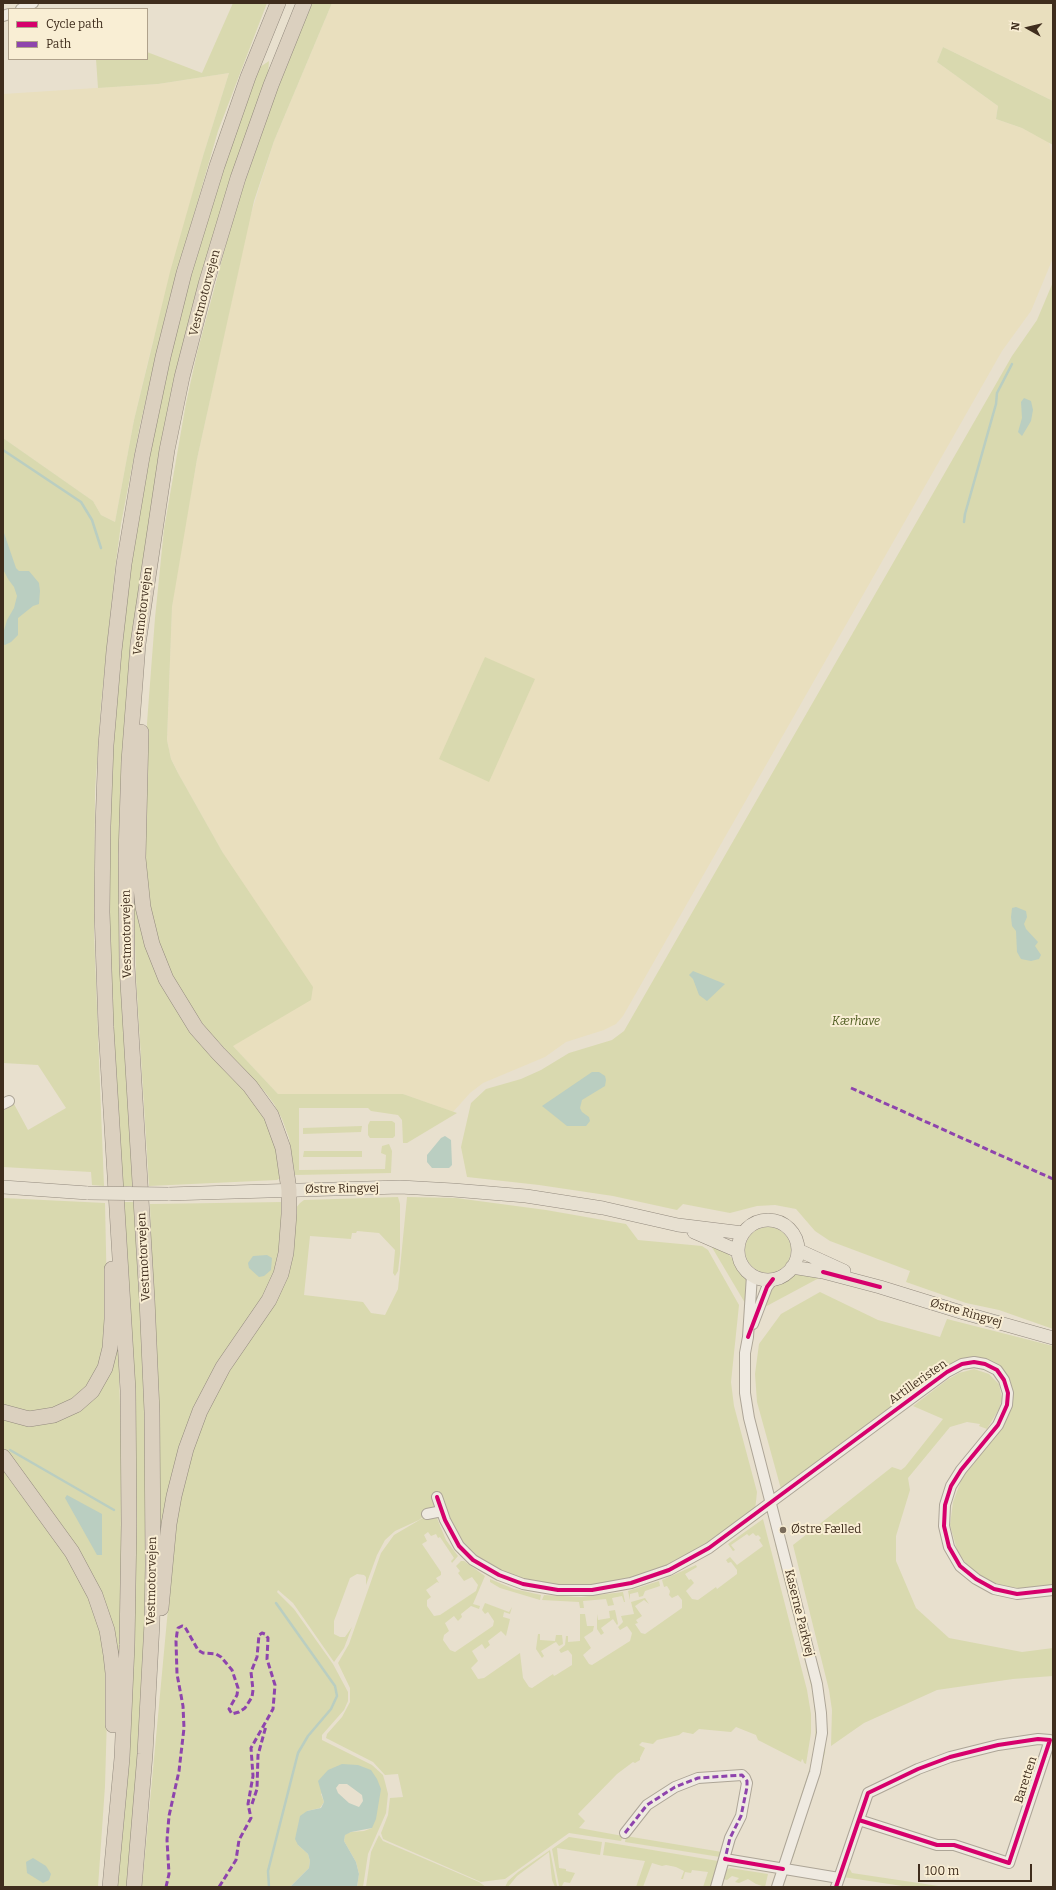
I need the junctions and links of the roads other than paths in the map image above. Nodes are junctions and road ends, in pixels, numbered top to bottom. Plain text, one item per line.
1 (33, 3) edge
2 (278, 3) edge
3 (304, 3) edge
4 (23, 8) edge
5 (161, 484) junction
6 (111, 1098) junction
7 (3, 1187) edge
8 (289, 1190) junction
9 (678, 1225) junction
10 (743, 1233) junction
11 (798, 1250) junction
12 (738, 1251) junction
13 (792, 1267) junction
14 (752, 1275) junction
15 (772, 1279) junction
16 (880, 1287) junction
17 (748, 1337) junction
18 (1053, 1338) edge
19 (3, 1412) edge
20 (3, 1457) edge
21 (437, 1497) dead end
22 (771, 1502) junction
23 (442, 1511) junction
24 (427, 1514) dead end
25 (1053, 1590) edge
26 (145, 1754) junction
27 (859, 1820) junction
28 (625, 1833) dead end
29 (725, 1859) junction
30 (783, 1869) junction
31 (838, 1882) edge
32 (104, 1887) edge
33 (110, 1887) edge
34 (134, 1887) edge
35 (716, 1887) edge
36 (777, 1887) edge

1 - 4 street
2 - 6 highway, Vestmotorvejen
3 - 5 highway, Vestmotorvejen
5 - 8 highway
5 - 26 highway, Vestmotorvejen
6 - 19 highway
6 - 33 highway, Vestmotorvejen
7 - 8 main road, Østre Ringvej, bridge
8 - 9 main road, Østre Ringvej
8 - 26 highway
9 - 10 main road, Østre Ringvej
9 - 12 main road, Østre Ringvej
10 - 11 main road
10 - 12 main road
11 - 13 main road
11 - 16 main road, Østre Ringvej
12 - 14 main road
13 - 15 main road
13 - 16 main road, Østre Ringvej
14 - 15 main road
14 - 17 street, Kaserne Parkvej
15 - 17 street, Kaserne Parkvej
16 - 18 main road, Østre Ringvej
17 - 22 street, Kaserne Parkvej
20 - 32 highway
21 - 23 street, Artilleristen
22 - 23 street, Artilleristen
22 - 25 street, Artilleristen
22 - 30 street, Kaserne Parkvej
23 - 24 street
26 - 34 highway, Vestmotorvejen
27 - 27 street, Baretten
27 - 31 street, Baretten
28 - 29 street
29 - 30 street, Baretten
29 - 35 street
30 - 31 street, Baretten
30 - 36 street, Kaserne Parkvej

